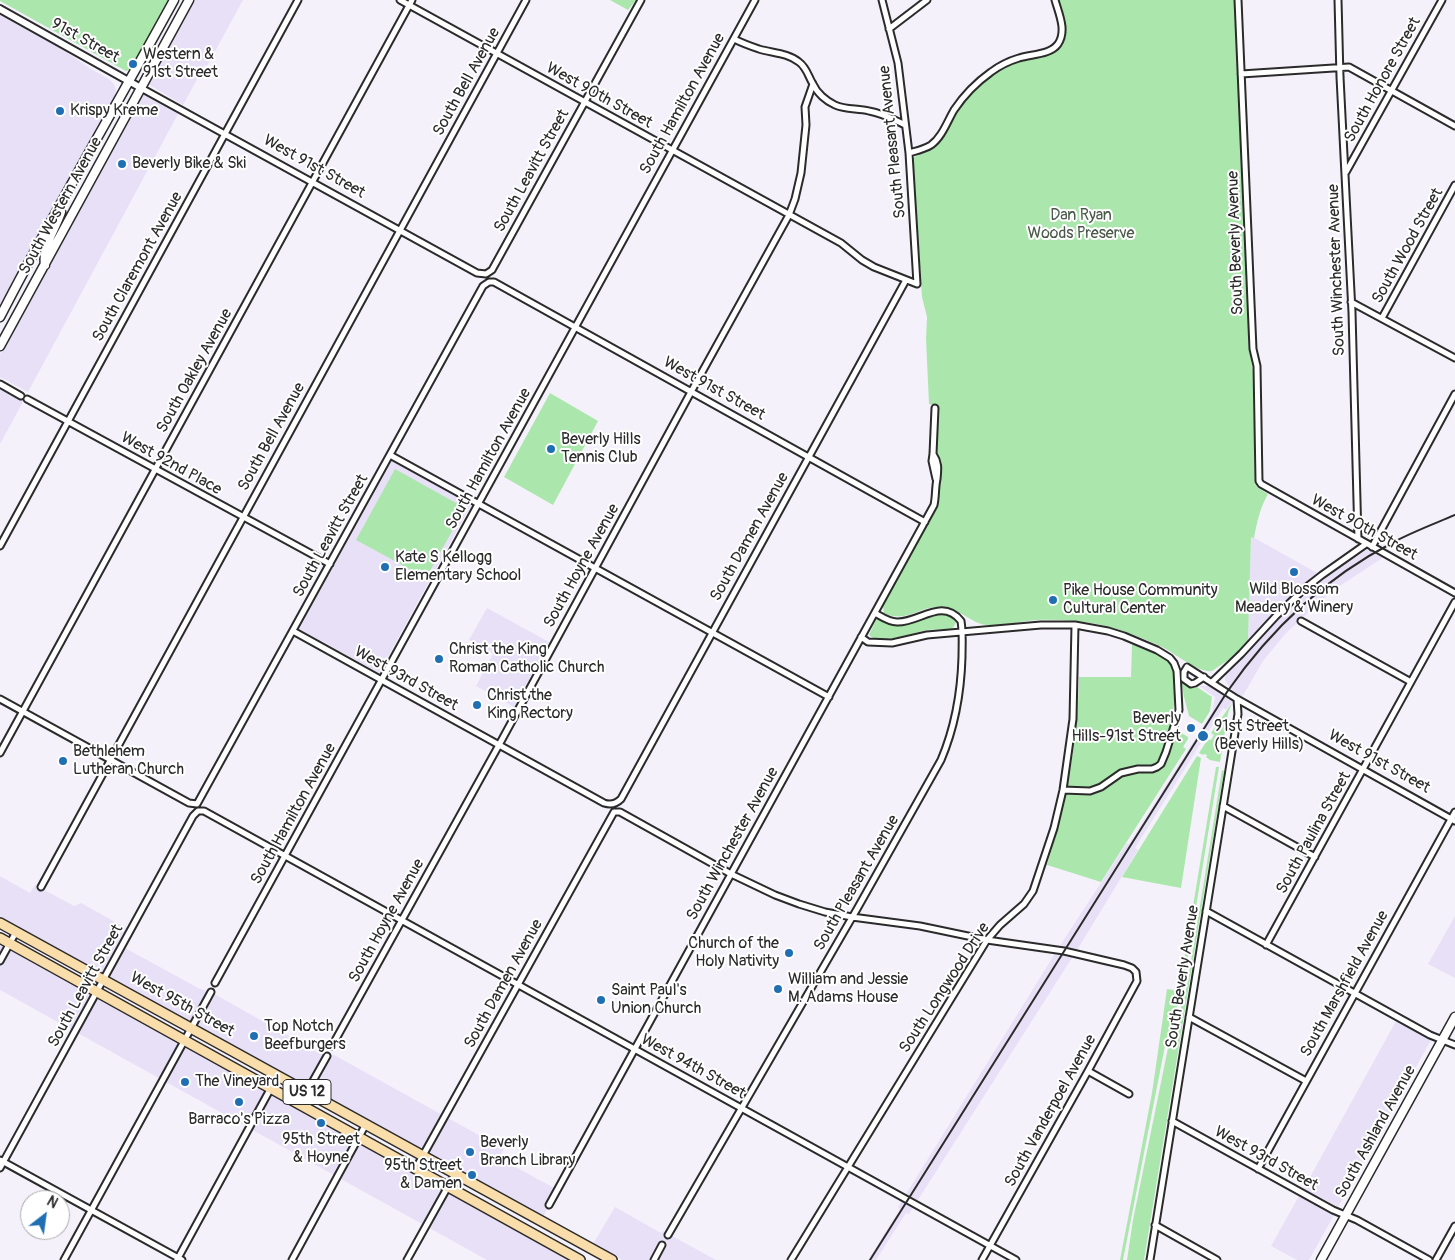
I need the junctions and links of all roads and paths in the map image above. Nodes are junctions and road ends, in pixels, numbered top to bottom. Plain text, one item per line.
1 (174, 0) edge
2 (189, 0) edge
3 (298, 0) edge
4 (400, 0) edge
5 (526, 0) edge
6 (641, 0) edge
7 (755, 0) edge
8 (882, 0) edge
9 (927, 0) edge
10 (1055, 0) edge
11 (1238, 0) edge
12 (1338, 0) edge
13 (1442, 0) edge
14 (410, 3) edge
15 (0, 9) edge
16 (889, 29) junction
17 (734, 39) junction
18 (497, 54) junction
19 (1340, 68) junction
20 (1241, 74) junction
21 (130, 82) junction
22 (812, 84) junction
23 (141, 88) junction
24 (1391, 91) junction
25 (584, 102) junction
26 (905, 125) junction
27 (1455, 126) edge
28 (225, 134) junction
29 (672, 150) junction
30 (909, 153) junction
31 (1346, 172) junction
32 (312, 182) junction
33 (1455, 185) edge
34 (63, 200) junction
35 (789, 215) junction
36 (400, 230) junction
37 (45, 265) junction
38 (486, 274) joint
39 (906, 280) junction
40 (489, 282) joint
41 (918, 284) joint
42 (1351, 302) junction
43 (0, 318) edge
44 (1382, 318) junction
45 (575, 328) junction
46 (0, 346) edge
47 (1455, 358) edge
48 (0, 384) edge
49 (691, 392) junction
50 (1455, 394) edge
51 (21, 396) dead end
52 (27, 399) dead end
53 (934, 408) dead end
54 (68, 422) junction
55 (390, 455) junction
56 (808, 457) junction
57 (155, 469) junction
58 (1261, 484) joint
59 (478, 503) junction
60 (243, 517) junction
61 (925, 522) junction
62 (1358, 539) junction
63 (1369, 545) junction
64 (0, 546) edge
65 (330, 564) junction
66 (595, 567) junction
67 (1455, 593) edge
68 (1455, 602) edge
69 (875, 613) junction
70 (1301, 621) dead end
71 (1075, 625) junction
72 (293, 631) junction
73 (712, 632) junction
74 (962, 632) junction
75 (861, 637) junction
76 (1204, 677) junction
77 (382, 680) junction
78 (1212, 682) junction
79 (1411, 682) junction
80 (828, 697) junction
81 (0, 699) edge
82 (1237, 699) junction
83 (23, 712) junction
84 (499, 745) junction
85 (0, 753) edge
86 (110, 760) junction
87 (1363, 769) junction
88 (1063, 790) junction
89 (194, 804) junction
90 (613, 804) joint
91 (1223, 806) junction
92 (198, 811) joint
93 (1455, 812) edge
94 (194, 816) junction
95 (1453, 820) edge
96 (285, 856) junction
97 (1315, 857) junction
98 (731, 874) junction
99 (40, 887) dead end
100 (1206, 911) junction
101 (852, 918) junction
102 (401, 920) junction
103 (0, 923) edge
104 (16, 932) junction
105 (0, 938) edge
106 (987, 940) junction
107 (10, 943) junction
108 (1266, 945) junction
109 (0, 961) edge
110 (103, 979) junction
111 (216, 983) dead end
112 (518, 985) junction
113 (97, 991) junction
114 (211, 992) dead end
115 (1354, 993) junction
116 (1189, 1017) junction
117 (1455, 1017) edge
118 (191, 1027) junction
119 (185, 1039) junction
120 (1442, 1040) junction
121 (1455, 1045) edge
122 (332, 1046) dead end
123 (635, 1049) junction
124 (327, 1056) dead end
125 (1088, 1072) junction
126 (278, 1075) junction
127 (1306, 1081) junction
128 (272, 1088) junction
129 (307, 1092) junction
130 (1129, 1094) dead end
131 (300, 1104) junction
132 (741, 1108) junction
133 (1172, 1121) junction
134 (366, 1124) junction
135 (359, 1136) junction
136 (423, 1156) junction
137 (2, 1161) edge
138 (848, 1167) junction
139 (0, 1168) edge
140 (416, 1168) junction
141 (1258, 1169) junction
142 (455, 1174) junction
143 (448, 1186) junction
144 (549, 1205) dead end
145 (91, 1210) junction
146 (1346, 1215) junction
147 (1155, 1225) junction
148 (1455, 1226) edge
149 (668, 1235) dead end
150 (662, 1245) dead end
151 (990, 1245) junction
152 (179, 1259) edge
153 (64, 1260) edge
154 (292, 1260) edge
155 (407, 1260) edge
156 (580, 1260) edge
157 (612, 1260) edge
158 (654, 1260) edge
159 (791, 1260) edge
160 (982, 1260) edge
161 (1016, 1260) edge
162 (1150, 1260) edge
163 (1217, 1260) edge
164 (1321, 1260) edge
165 (1429, 1260) edge
166 (1436, 1260) edge

1 - 21 main road, South Western Avenue
2 - 23 main road, South Western Avenue
3 - 28 street, South Claremont Avenue
4 - 14 street, West 90th Street
5 - 18 street, South Bell Avenue
6 - 25 street, South Leavitt Street
7 - 17 street, South Hamilton Avenue
8 - 16 street, South Pleasant Avenue
9 - 16 street
10 - 30 street
11 - 20 street, South Beverly Avenue
12 - 19 street, South Winchester Avenue
13 - 24 street, South Honore Street
14 - 18 street, West 90th Street
14 - 32 street, South Oakley Avenue
15 - 21 street, 91st Street
16 - 26 street, South Pleasant Avenue
17 - 22 street
17 - 29 street, South Hamilton Avenue
18 - 25 street, West 90th Street
18 - 36 street, South Bell Avenue
19 - 20 street
19 - 24 street
19 - 31 street, South Winchester Avenue
20 - 58 street, South Beverly Avenue
21 - 23 street, West 91st Street
21 - 34 main road, South Western Avenue
22 - 26 street
22 - 35 street, South Hoyne Avenue
23 - 28 street, West 91st Street
23 - 37 main road, South Western Avenue
24 - 27 street
24 - 31 street, South Honore Street
25 - 29 street, West 90th Street
25 - 38 street, South Leavitt Street
26 - 30 street, South Pleasant Avenue
28 - 32 street, West 91st Street
28 - 54 street, South Claremont Avenue
29 - 35 street, West 90th Street
29 - 45 street, South Hamilton Avenue
30 - 41 street, South Pleasant Avenue
31 - 42 street, South Winchester Avenue
32 - 36 street, West 91st Street
32 - 57 street, South Oakley Avenue
33 - 44 street, South Wood Street
34 - 37 main road
34 - 43 main road, South Western Avenue
35 - 39 street, West 90th Street
35 - 49 street, South Hoyne Avenue
36 - 38 street, West 91st Street
36 - 60 street, South Bell Avenue
37 - 46 main road, South Western Avenue
39 - 41 street, West 90th Street
39 - 56 street, South Damen Avenue
40 - 45 street, West 91st Street
40 - 55 street, South Leavitt Street
42 - 44 street
42 - 62 street, South Winchester Avenue
44 - 47 street
45 - 49 street, West 91st Street
45 - 59 street, South Hamilton Avenue
48 - 51 street
49 - 56 street, West 91st Street
49 - 66 street, South Hoyne Avenue
50 - 63 street
52 - 54 street, West 92nd Place
53 - 61 street
54 - 57 street, West 92nd Place
54 - 64 street, South Claremont Avenue
55 - 59 street
55 - 65 street, South Leavitt Street
56 - 61 street, West 91st Street
56 - 73 street, South Damen Avenue
57 - 60 street, West 92nd Place
57 - 83 street, South Oakley Avenue
58 - 62 street, West 90th Street
59 - 66 street
59 - 77 street, South Hamilton Avenue
60 - 65 street, West 92nd Place
60 - 86 street, South Bell Avenue
61 - 69 street, South Winchester Avenue
62 - 63 street, West 90th Street
63 - 67 street, West 90th Street
63 - 78 street
65 - 72 street, South Leavitt Street
66 - 73 street
66 - 84 street, South Hoyne Avenue
68 - 79 street, South Paulina Street
69 - 74 street
69 - 75 street, South Winchester Avenue
70 - 79 street
71 - 74 street
71 - 88 street, South Longwood Drive
71 - 88 street
72 - 77 street, West 93rd Street
72 - 89 street, South Leavitt Street
73 - 80 street
73 - 90 street, South Damen Avenue
74 - 75 street
74 - 101 street, South Pleasant Avenue
75 - 80 street, South Winchester Avenue
76 - 76 street, West 91st Street
76 - 78 street, West 91st Street
77 - 84 street, West 93rd Street
77 - 96 street, South Hamilton Avenue
78 - 82 street, West 91st Street
79 - 87 street, South Paulina Street
80 - 98 street, South Winchester Avenue
81 - 83 street
82 - 87 street, West 91st Street
82 - 91 street, South Beverly Avenue
83 - 85 street, South Oakley Avenue
83 - 86 street
84 - 90 street, West 93rd Street
84 - 102 street, South Hoyne Avenue
86 - 89 street
86 - 99 street, South Bell Avenue
87 - 95 street, West 91st Street
87 - 97 street, South Paulina Street
88 - 106 street, South Longwood Drive
89 - 94 street
91 - 97 street
91 - 100 street, South Beverly Avenue
92 - 94 street, South Leavitt Street
92 - 96 street, West 94th Street
93 - 95 street, South Marshfield Avenue
94 - 110 street, South Leavitt Street
95 - 115 street, South Marshfield Avenue
96 - 102 street, West 94th Street
96 - 111 street, South Hamilton Avenue
97 - 108 street, South Paulina Street
98 - 101 street
98 - 112 street, South Damen Avenue
98 - 123 street, South Winchester Avenue
100 - 108 street
100 - 116 street, South Beverly Avenue
101 - 106 street
101 - 132 street, South Pleasant Avenue
102 - 112 street, West 94th Street
102 - 122 street, South Hoyne Avenue
103 - 104 main road, West 95th Street / US 12
104 - 107 street
104 - 110 main road, West 95th Street / US 12
105 - 107 main road, West 95th Street / US 12
106 - 125 street, South Vanderpoel Avenue
106 - 138 street, South Longwood Drive
107 - 109 street
107 - 113 main road, West 95th Street / US 12
108 - 115 street
110 - 113 street, South Leavitt Street
110 - 118 main road, West 95th Street / US 12
112 - 123 street, West 94th Street
112 - 136 street, South Damen Avenue
113 - 119 main road, West 95th Street / US 12
113 - 137 street, South Leavitt Street
114 - 118 street
115 - 120 street
115 - 127 street, South Marshfield Avenue
116 - 127 street
116 - 133 street, South Beverly Avenue
117 - 120 main road, South Ashland Avenue
118 - 119 street
118 - 126 main road, West 95th Street / US 12
119 - 128 main road, West 95th Street / US 12
119 - 145 street
120 - 121 street
120 - 146 main road, South Ashland Avenue
123 - 132 street, West 94th Street
123 - 144 street, South Winchester Avenue
124 - 129 street
125 - 130 street
125 - 151 street, South Vanderpoel Avenue
126 - 128 street
126 - 129 main road, West 95th Street / US 12
127 - 141 street, South Marshfield Avenue
128 - 131 main road, West 95th Street / US 12
128 - 152 street
129 - 131 street
129 - 134 main road, West 95th Street / US 12
131 - 135 main road, West 95th Street / US 12
132 - 138 street, West 94th Street
132 - 149 street, South Pleasant Avenue
133 - 141 street, West 93rd Street
133 - 147 street, South Beverly Avenue
134 - 135 street
134 - 136 main road, West 95th Street / US 12
135 - 140 main road, West 95th Street / US 12
135 - 154 street
136 - 140 street, South Damen Avenue
136 - 142 main road, West 95th Street / US 12
137 - 139 street, South Leavitt Street
137 - 145 street
138 - 151 street, West 94th Street
138 - 159 street, South Longwood Drive
140 - 143 main road, West 95th Street / US 12
141 - 146 street, West 93rd Street
142 - 143 street
142 - 157 main road, West 95th Street / US 12
143 - 155 street
143 - 156 main road, West 95th Street / US 12
145 - 152 street
145 - 153 street
146 - 164 main road, South Ashland Avenue
146 - 165 street, West 93rd Street
147 - 162 street, South Beverly Avenue
147 - 163 street
148 - 166 street
150 - 158 street
151 - 160 street, South Vanderpoel Avenue
151 - 161 street, West 94th Street

